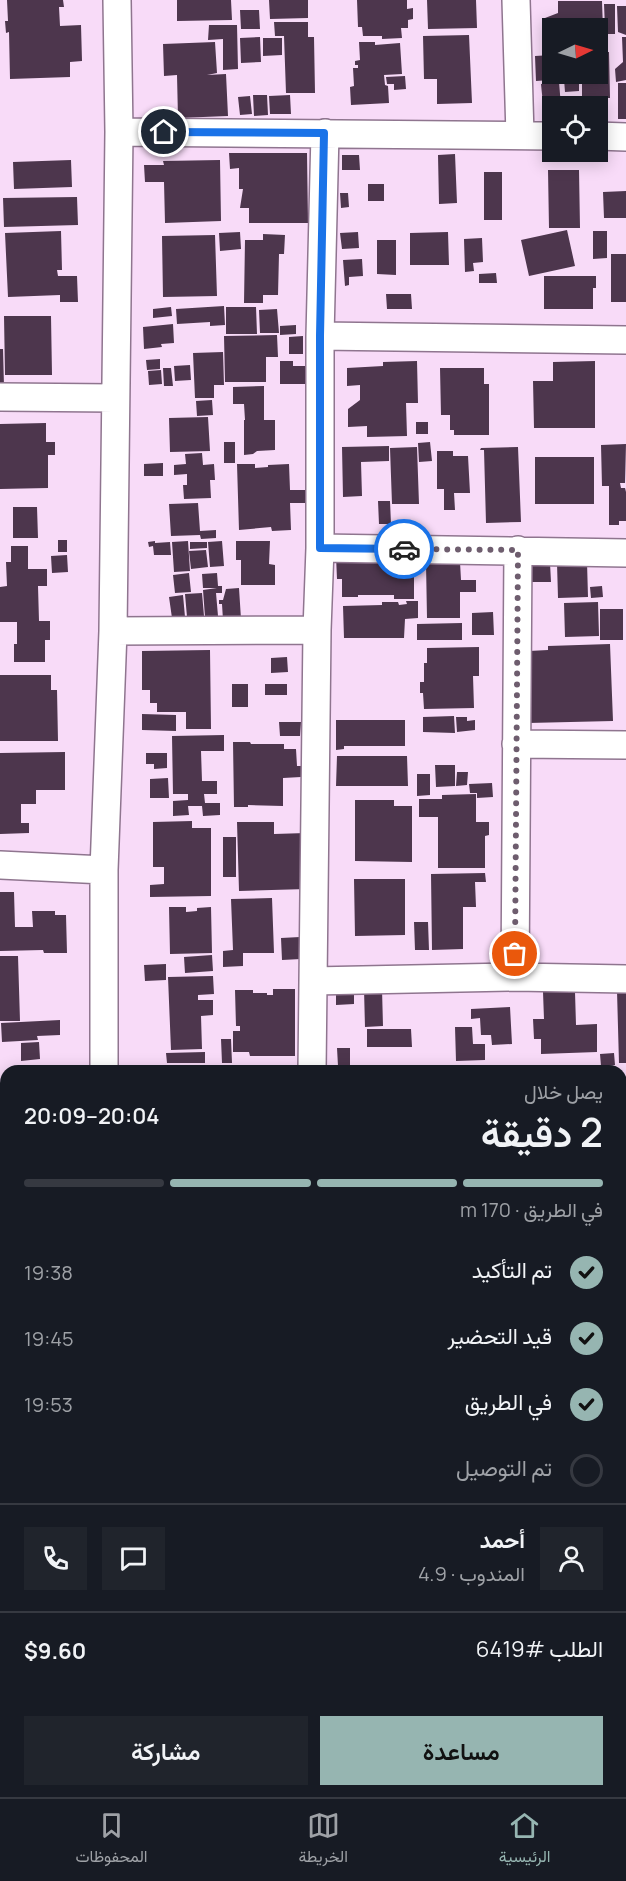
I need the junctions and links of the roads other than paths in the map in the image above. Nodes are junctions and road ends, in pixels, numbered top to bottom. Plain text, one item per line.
1 (117, 0) edge
2 (516, 0) edge
3 (119, 132) junction
4 (324, 133) junction
5 (520, 135) junction
6 (542, 136) edge
7 (608, 136) edge
8 (626, 136) edge
9 (320, 336) junction
10 (626, 340) edge
11 (0, 397) edge
12 (114, 398) junction
13 (320, 548) junction
14 (518, 550) junction
15 (626, 553) edge
16 (317, 630) junction
17 (113, 631) junction
18 (516, 744) junction
19 (626, 745) edge
20 (0, 865) edge
21 (104, 870) junction
22 (515, 977) junction
23 (626, 979) edge
24 (313, 981) junction
25 (104, 1065) edge
26 (312, 1065) edge

1 - 3 street
2 - 5 street
3 - 4 street
3 - 12 street
4 - 5 street
4 - 9 street
5 - 6 street
7 - 8 street
9 - 10 street
9 - 13 street
11 - 12 street
12 - 17 street
13 - 14 street
13 - 16 street
14 - 15 street
14 - 18 street
16 - 17 street
16 - 24 street
17 - 21 street
18 - 19 street
18 - 22 street
20 - 21 street
21 - 25 street
22 - 23 street
22 - 24 street
24 - 26 street

